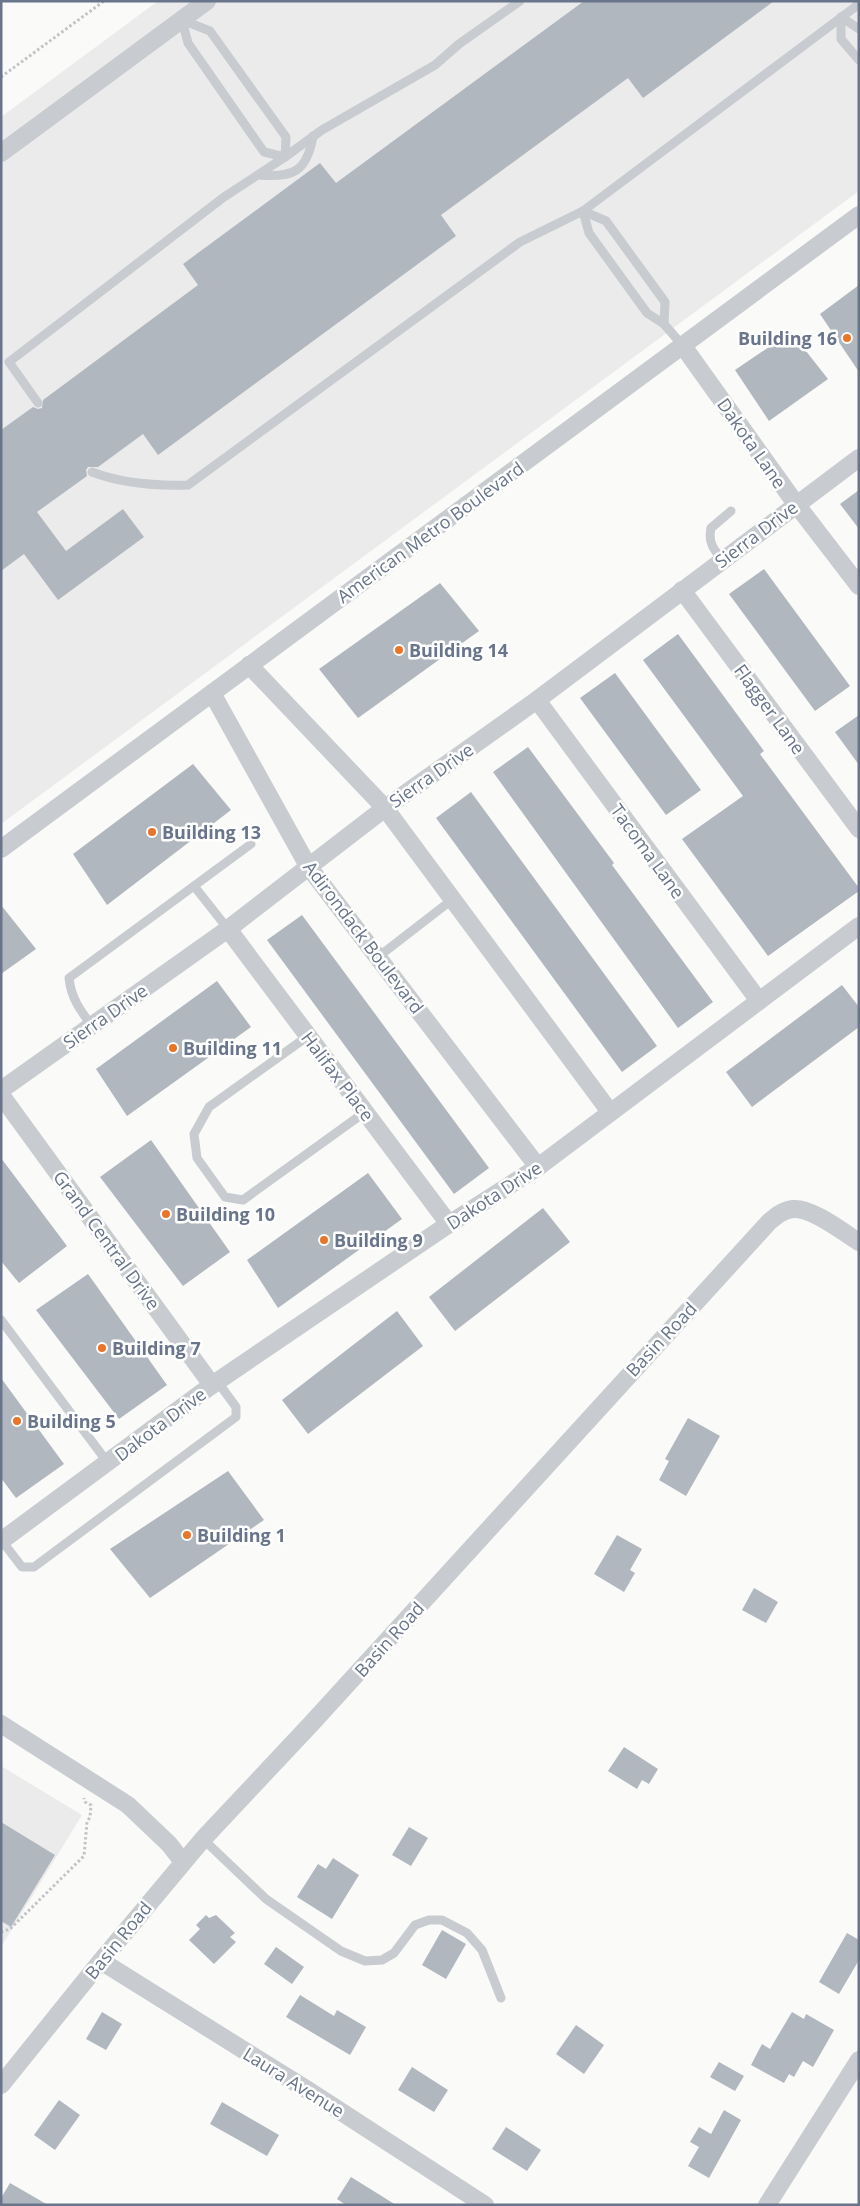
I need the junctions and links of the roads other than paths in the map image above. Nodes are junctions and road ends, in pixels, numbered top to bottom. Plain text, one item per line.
1 (207, 1) edge
2 (520, 1) edge
3 (859, 4) edge
4 (841, 17) junction
5 (182, 20) junction
6 (859, 29) edge
7 (859, 60) edge
8 (313, 136) junction
9 (1, 153) edge
10 (285, 157) junction
11 (258, 175) junction
12 (583, 211) junction
13 (859, 215) edge
14 (664, 324) junction
15 (683, 346) junction
16 (38, 403) dead end
17 (859, 458) edge
18 (92, 472) dead end
19 (796, 504) junction
20 (731, 512) dead end
21 (722, 560) junction
22 (859, 586) edge
23 (682, 590) junction
24 (249, 666) junction
25 (212, 693) junction
26 (538, 700) junction
27 (385, 808) junction
28 (859, 828) edge
29 (252, 844) dead end
30 (1, 849) edge
31 (308, 866) junction
32 (194, 886) junction
33 (453, 899) junction
34 (859, 926) edge
35 (228, 929) junction
36 (378, 957) junction
37 (759, 1001) junction
38 (92, 1026) junction
39 (308, 1036) junction
40 (1, 1090) edge
41 (1, 1095) edge
42 (365, 1112) junction
43 (610, 1112) junction
44 (538, 1167) junction
45 (449, 1224) junction
46 (859, 1242) edge
47 (1, 1320) edge
48 (215, 1383) junction
49 (108, 1463) junction
50 (1, 1541) edge
51 (1, 1724) edge
52 (203, 1839) junction
53 (183, 1862) junction
54 (101, 1960) junction
55 (501, 1998) dead end
56 (859, 2060) edge
57 (1, 2086) edge
58 (485, 2205) edge
59 (767, 2205) edge

1 - 5 street
2 - 8 lane
3 - 4 lane
4 - 6 lane
4 - 7 lane
4 - 12 lane
5 - 9 street
5 - 10 lane
5 - 10 lane
8 - 10 lane
8 - 11 lane
10 - 11 lane
11 - 16 lane
12 - 14 lane
12 - 14 lane
12 - 18 lane
13 - 15 street, American Metro Boulevard
14 - 15 lane
15 - 19 street, Dakota Lane
15 - 24 street, American Metro Boulevard
17 - 19 street, Sierra Drive
19 - 21 street, Sierra Drive
19 - 22 street, Dakota Lane
20 - 21 lane
21 - 23 street, Sierra Drive
23 - 26 street, Sierra Drive
23 - 28 street, Flagger Lane
24 - 25 street, American Metro Boulevard
24 - 27 street
25 - 30 street, American Metro Boulevard
25 - 31 street, Adirondack Boulevard
26 - 27 street, Sierra Drive
26 - 37 street, Tacoma Lane
27 - 31 street, Sierra Drive
27 - 33 street
29 - 32 lane
31 - 35 street, Sierra Drive
31 - 36 street, Adirondack Boulevard
32 - 35 lane
32 - 38 lane
33 - 36 lane
33 - 43 street
34 - 37 street, Dakota Drive
35 - 38 street, Sierra Drive
35 - 39 street, Halifax Place
36 - 44 street, Adirondack Boulevard
37 - 43 street, Dakota Drive
38 - 40 street, Sierra Drive
39 - 42 street, Halifax Place
39 - 42 lane
41 - 48 street, Grand Central Drive
42 - 45 street, Halifax Place
43 - 44 street, Dakota Drive
44 - 45 street, Dakota Drive
45 - 48 street, Dakota Drive
46 - 52 street, Basin Road
47 - 49 lane
48 - 49 street, Dakota Drive
48 - 50 lane
49 - 50 street, Dakota Drive
51 - 53 street
52 - 53 street, Basin Road
52 - 55 lane
53 - 54 street, Basin Road
54 - 57 street, Basin Road
54 - 58 street, Laura Avenue
56 - 59 street

